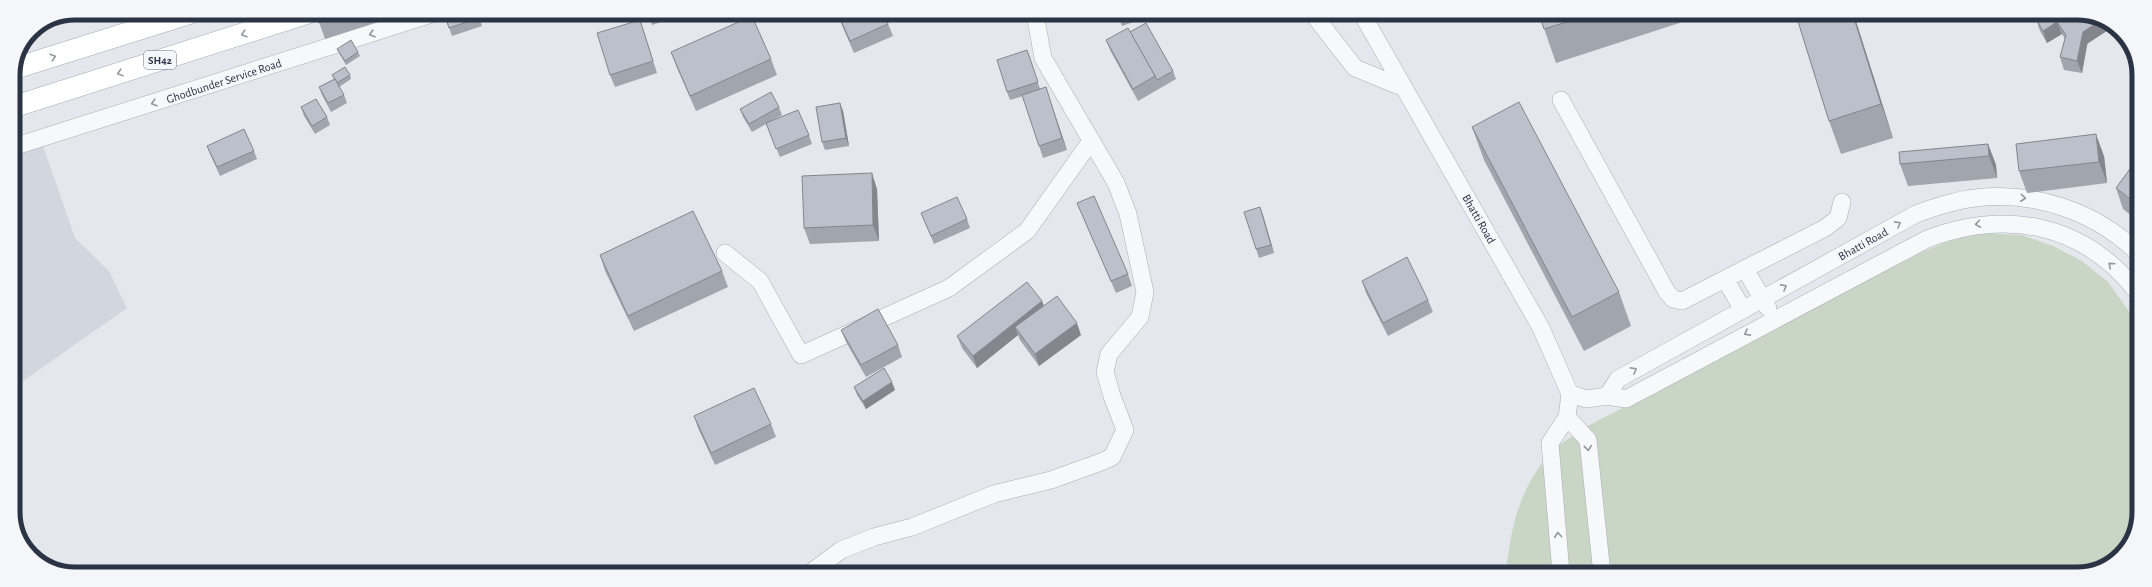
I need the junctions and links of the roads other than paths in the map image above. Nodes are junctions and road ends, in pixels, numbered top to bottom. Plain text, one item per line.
1 (154, 20) edge
2 (286, 20) edge
3 (413, 20) edge
4 (1036, 20) edge
5 (1318, 20) edge
6 (1365, 20) edge
7 (21, 66) edge
8 (1404, 88) junction
9 (1561, 100) dead end
10 (20, 105) edge
11 (1091, 141) junction
12 (20, 145) edge
13 (2002, 196) junction
14 (1842, 202) dead end
15 (2001, 222) junction
16 (2132, 248) edge
17 (725, 254) dead end
18 (1832, 260) junction
19 (1745, 269) junction
20 (1725, 279) junction
21 (1844, 282) junction
22 (2132, 287) edge
23 (1763, 299) junction
24 (1742, 310) junction
25 (1774, 319) junction
26 (1570, 394) junction
27 (1607, 396) junction
28 (1567, 417) junction
29 (818, 567) edge
30 (1560, 567) edge
31 (1601, 567) edge

7 -> 1 main road
2 -> 10 main road, SH42
3 -> 12 street, Ghodbunder Service Road
4 - 11 street
5 - 8 street
6 - 8 street, Bhatti Road
8 - 26 street, Bhatti Road
9 - 20 street
11 - 17 street
11 - 29 street
13 - 15 street
13 -> 16 street, Bhatti Road
18 -> 13 street, Bhatti Road
14 - 19 street
15 -> 21 street, Bhatti Road
22 -> 15 street, Bhatti Road
18 - 21 street
23 -> 18 street, Bhatti Road
19 - 20 street
19 - 23 street
20 - 24 street
21 - 25 street, Bhatti Road
23 - 24 street, Bhatti Road
23 - 25 street
27 -> 24 street, Bhatti Road
25 -> 27 street, Bhatti Road
26 - 27 street, Bhatti Road
26 - 28 street
30 -> 28 street
28 -> 31 street

